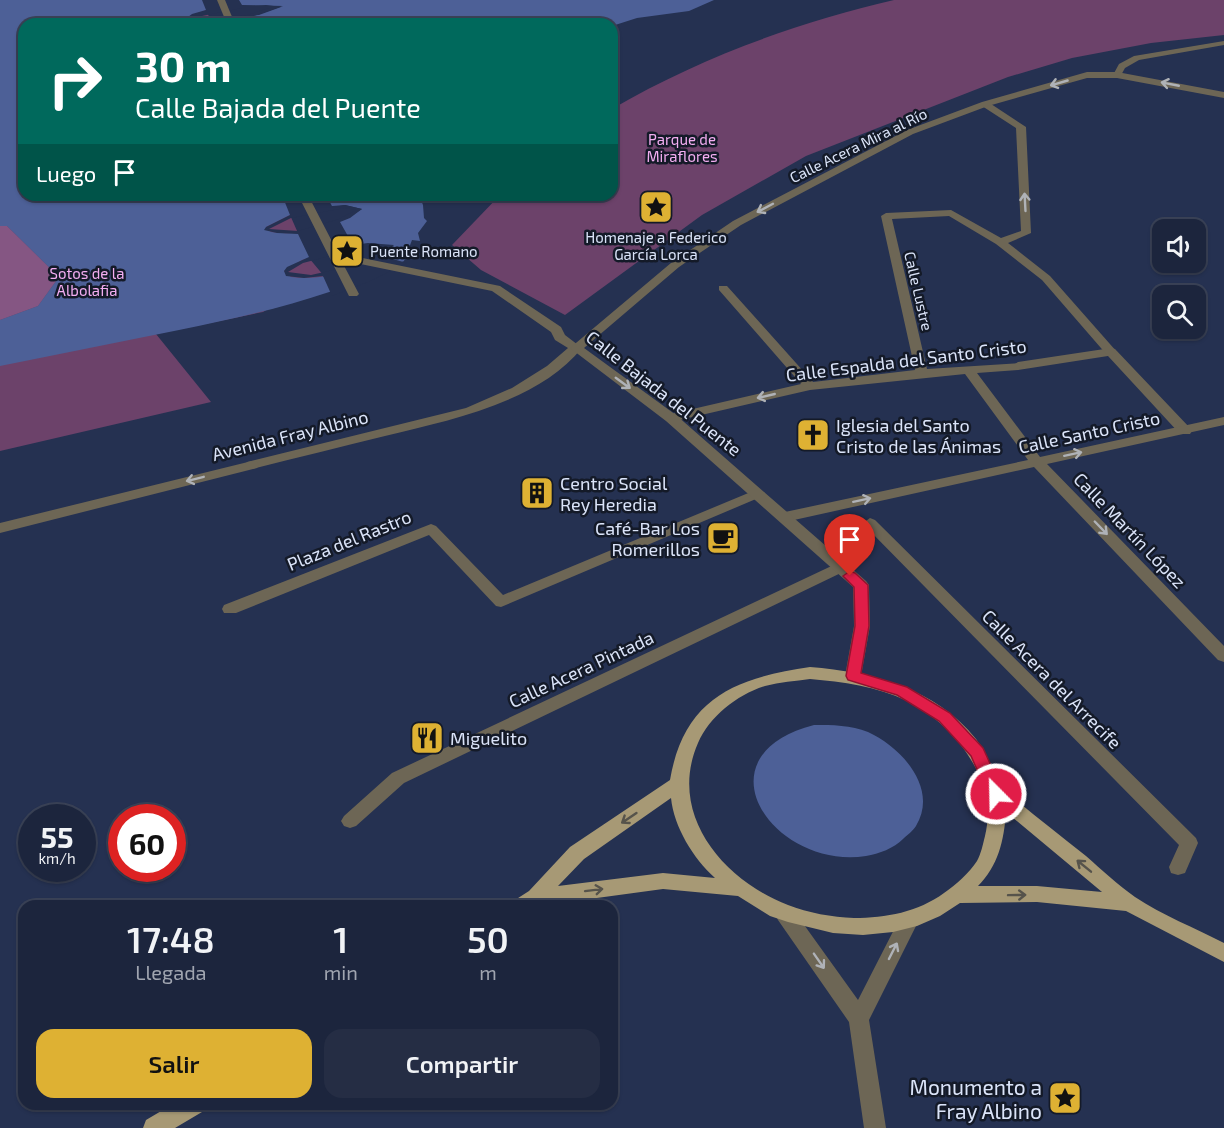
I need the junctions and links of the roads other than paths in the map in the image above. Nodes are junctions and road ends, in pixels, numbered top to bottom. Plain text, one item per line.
1 (221, 0) edge
2 (228, 18) edge
3 (1224, 43) edge
4 (1117, 75) junction
5 (1224, 95) edge
6 (985, 104) junction
7 (306, 201) edge
8 (1000, 242) junction
9 (333, 255) junction
10 (723, 288) dead end
11 (353, 294) dead end
12 (576, 348) junction
13 (1111, 352) junction
14 (969, 371) junction
15 (922, 373) junction
16 (810, 386) junction
17 (671, 418) junction
18 (1224, 421) edge
19 (1185, 431) junction
20 (1037, 462) junction
21 (758, 493) junction
22 (785, 517) junction
23 (870, 523) dead end
24 (0, 528) edge
25 (840, 567) junction
26 (230, 609) dead end
27 (1224, 656) edge
28 (854, 676) junction
29 (677, 785) junction
30 (996, 794) junction
31 (350, 821) dead end
32 (1178, 867) dead end
33 (738, 888) junction
34 (958, 895) junction
35 (531, 900) edge
36 (542, 900) edge
37 (1130, 903) junction
38 (785, 914) junction
39 (909, 920) junction
40 (1224, 953) edge
41 (859, 1019) junction
42 (184, 1110) edge
43 (154, 1128) edge
44 (875, 1128) edge

1 - 2 street
3 - 4 street
5 -> 4 street, Calle Acera Mira al Río
4 -> 6 street, Calle Acera Mira al Río
8 -> 6 street
6 -> 12 street, Calle Acera Mira al Río
7 - 9 street
8 - 13 street
8 - 15 street, Calle Lustre
9 - 11 street
9 - 12 street, Calle Bajada del Puente
10 - 16 street
12 -> 17 street, Calle Bajada del Puente
12 -> 24 street, Avenida Fray Albino
13 - 14 street, Calle Espalda del Santo Cristo
13 - 19 street
14 - 15 street, Calle Espalda del Santo Cristo
14 - 20 street, Calle Martín López
15 - 16 street, Calle Espalda del Santo Cristo
16 -> 17 street, Calle Espalda del Santo Cristo
17 - 21 street, Calle Bajada del Puente
18 - 19 street, Calle Santo Cristo
20 -> 19 street, Calle Santo Cristo
22 -> 20 street, Calle Santo Cristo
20 -> 27 street, Calle Martín López
21 - 22 street, Calle Bajada del Puente
21 - 26 street, Plaza del Rastro
22 - 25 street, Calle Bajada del Puente
23 - 32 street, Calle Acera del Arrecife
25 - 28 street, Calle Bajada del Puente
25 - 31 street, Calle Acera Pintada
28 - 29 main road
28 - 30 main road
29 - 33 main road
29 -> 35 main road
30 - 34 main road
37 -> 30 main road
36 -> 33 main road
33 - 38 main road
34 -> 37 main road
34 - 39 main road
37 - 40 main road
38 - 39 main road
38 -> 41 street
41 -> 39 street
41 - 44 street
42 - 43 main road

